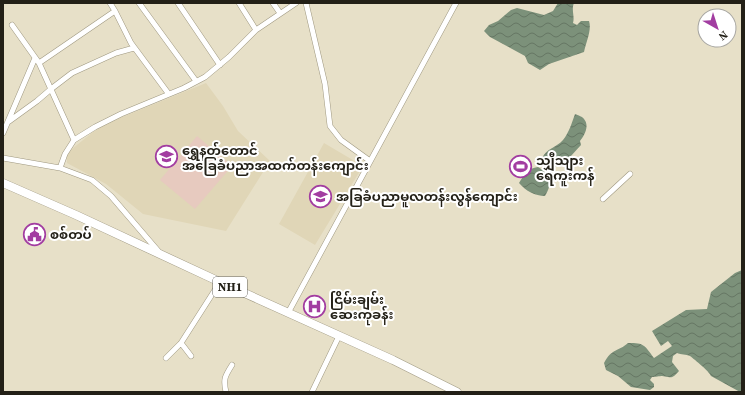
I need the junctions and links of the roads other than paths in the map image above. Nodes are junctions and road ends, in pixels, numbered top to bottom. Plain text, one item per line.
1 (110, 3) edge
2 (139, 3) edge
3 (178, 3) edge
4 (239, 3) edge
5 (273, 3) edge
6 (296, 3) edge
7 (306, 3) edge
8 (456, 3) edge
9 (115, 11) junction
10 (280, 13) junction
11 (12, 26) dead end
12 (256, 30) junction
13 (134, 48) junction
14 (35, 58) junction
15 (39, 63) junction
16 (220, 65) junction
17 (196, 81) junction
18 (50, 89) junction
19 (168, 94) junction
20 (8, 122) junction
21 (3, 133) edge
22 (74, 140) junction
23 (3, 158) edge
24 (370, 160) junction
25 (60, 168) junction
26 (630, 174) dead end
27 (3, 183) edge
28 (603, 199) dead end
29 (161, 254) junction
30 (220, 282) junction
31 (288, 312) junction
32 (339, 336) junction
33 (181, 344) junction
34 (191, 356) dead end
35 (166, 358) dead end
36 (232, 365) dead end
37 (226, 392) edge
38 (312, 392) edge
39 (457, 392) edge

1 - 9 street
2 - 17 street
3 - 16 street
4 - 12 street
5 - 10 street
6 - 10 street
7 - 24 street
8 - 24 street
9 - 13 street
9 - 15 street
10 - 12 street
11 - 14 street
12 - 16 street
13 - 18 street
13 - 19 street
14 - 15 street
14 - 20 street
15 - 18 street
16 - 17 street
17 - 19 street
18 - 20 street
18 - 22 street
19 - 22 street
20 - 21 street
22 - 25 street
23 - 25 street
24 - 31 street
25 - 29 street
26 - 28 street
27 - 29 highway, NH1
29 - 30 highway, NH1
30 - 31 highway, NH1
30 - 33 street
31 - 32 highway, NH1
32 - 38 street
32 - 39 highway, NH1
33 - 34 street
33 - 35 street
36 - 37 street

